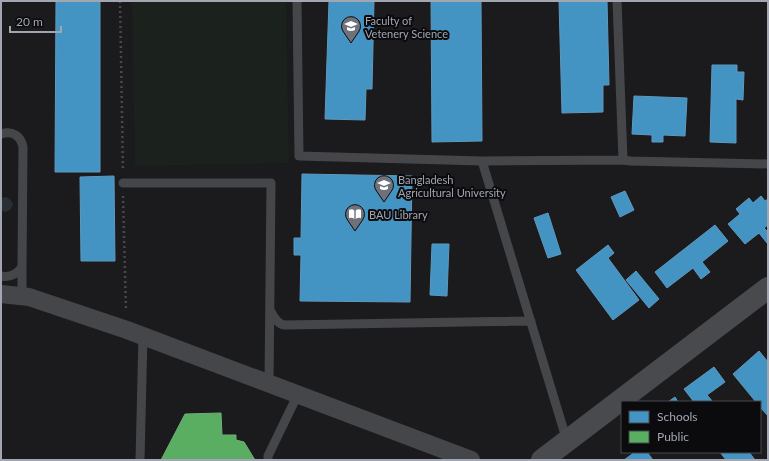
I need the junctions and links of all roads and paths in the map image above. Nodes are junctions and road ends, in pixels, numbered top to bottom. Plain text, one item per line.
1 (120, 1) edge
2 (296, 1) edge
3 (617, 1) edge
4 (2, 132) edge
5 (622, 160) junction
6 (482, 161) junction
7 (768, 164) edge
8 (123, 184) junction
9 (22, 267) junction
10 (1, 276) edge
11 (768, 288) edge
12 (1, 294) edge
13 (29, 297) junction
14 (270, 310) junction
15 (531, 321) junction
16 (135, 332) junction
17 (269, 382) junction
18 (298, 394) junction
19 (567, 441) junction
20 (140, 460) edge
21 (268, 460) edge
22 (471, 460) edge
23 (542, 460) edge

1 - 8 path
2 - 6 lane
3 - 5 lane
4 - 9 lane
5 - 6 lane
5 - 7 lane
6 - 15 lane
8 - 14 lane
8 - 16 path
9 - 10 lane
9 - 13 lane
11 - 19 main road
12 - 13 street
13 - 16 street
14 - 15 lane
14 - 17 lane
15 - 19 lane
16 - 17 street
16 - 20 lane
17 - 18 street
18 - 21 lane
18 - 22 street
19 - 23 main road

